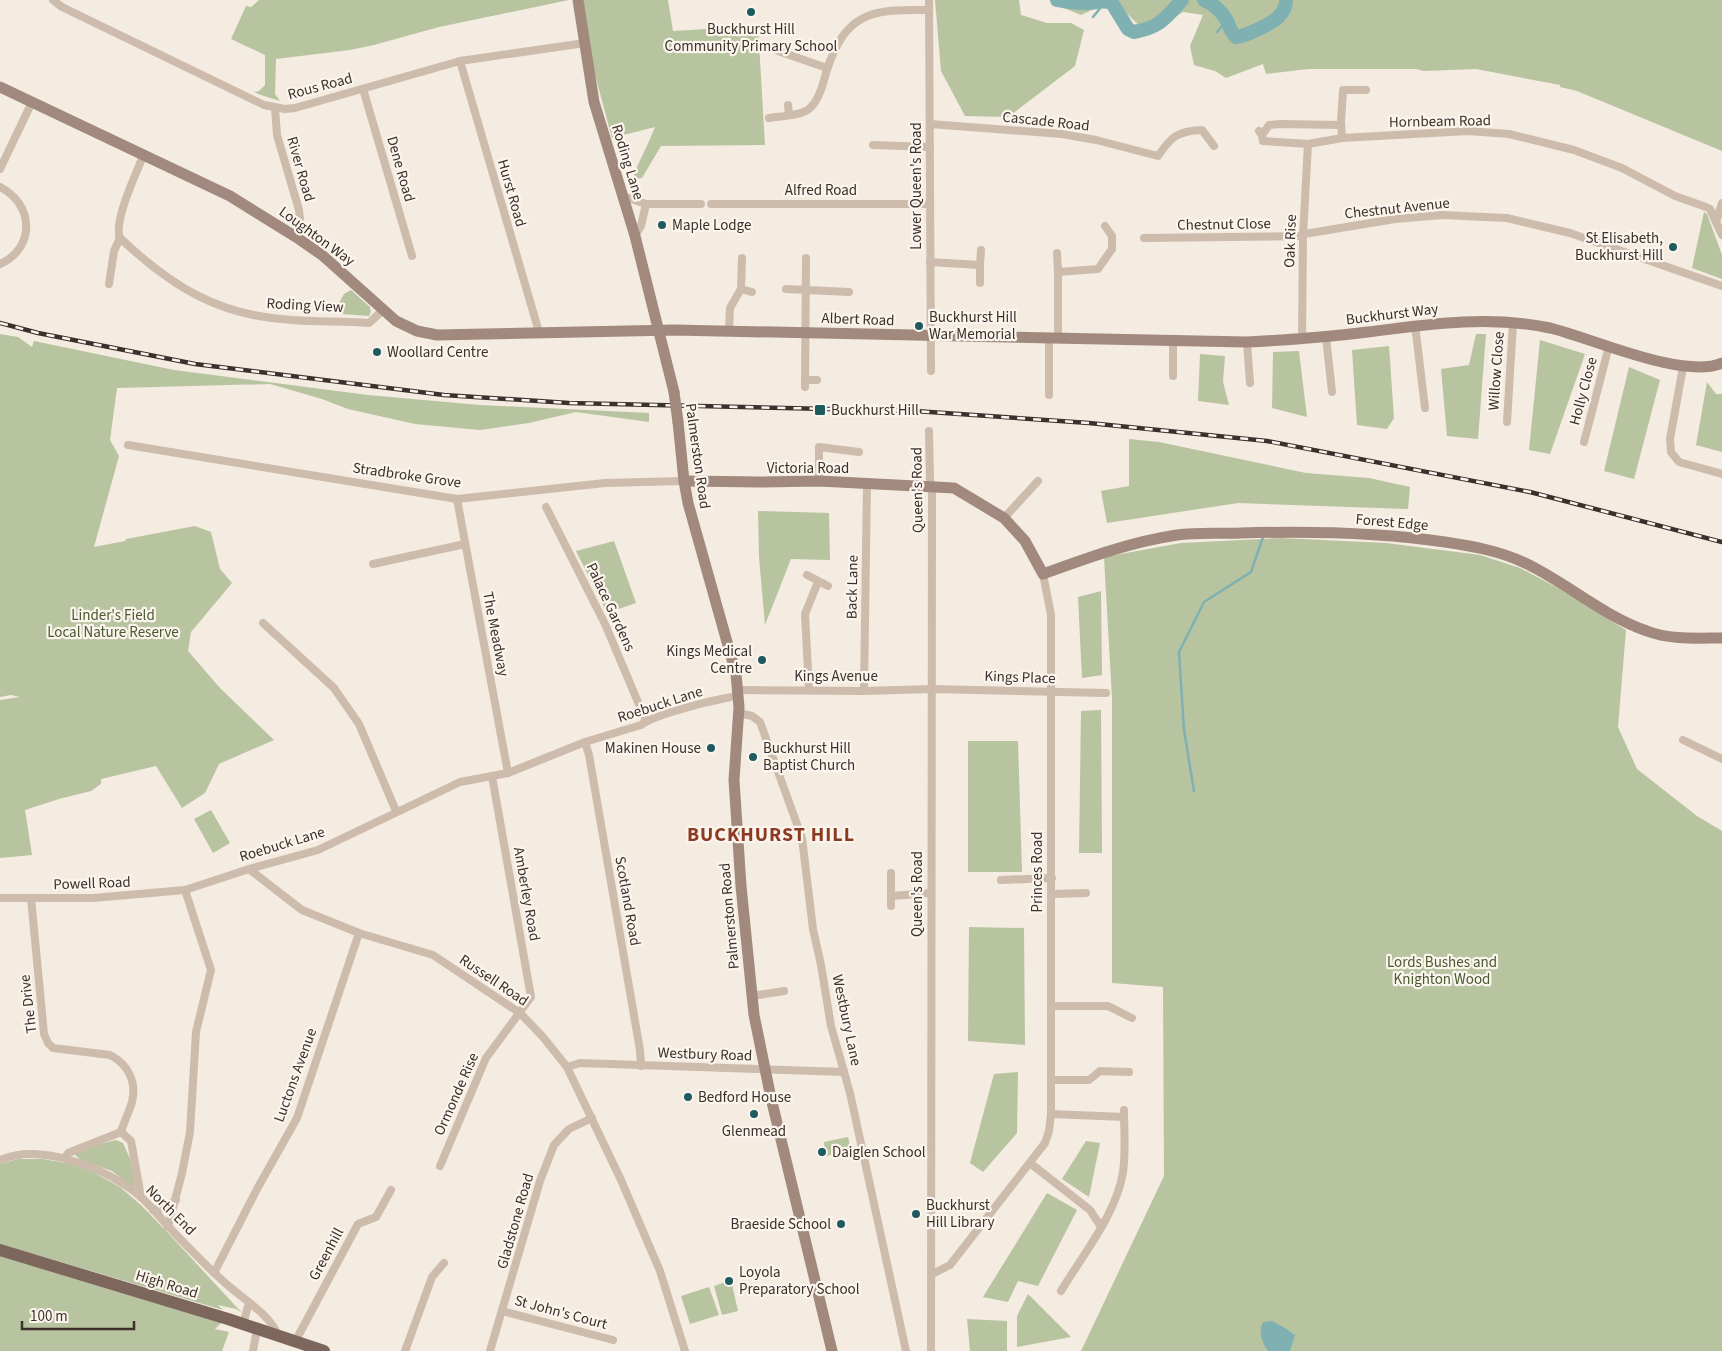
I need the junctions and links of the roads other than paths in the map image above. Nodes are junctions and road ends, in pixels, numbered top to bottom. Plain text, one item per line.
1 (49, 0) edge
2 (53, 0) edge
3 (578, 0) edge
4 (929, 0) edge
5 (929, 10) junction
6 (584, 43) junction
7 (778, 51) dead end
8 (460, 61) junction
9 (828, 68) junction
10 (0, 87) edge
11 (363, 89) junction
12 (1366, 90) dead end
13 (32, 102) junction
14 (788, 105) dead end
15 (275, 108) junction
16 (789, 115) junction
17 (769, 118) dead end
18 (930, 124) junction
19 (1341, 125) junction
20 (1342, 138) junction
21 (1308, 144) junction
22 (873, 146) dead end
23 (1214, 146) dead end
24 (930, 147) junction
25 (143, 156) junction
26 (0, 169) edge
27 (0, 187) edge
28 (623, 196) junction
29 (1722, 203) edge
30 (646, 204) junction
31 (701, 204) dead end
32 (711, 204) dead end
33 (930, 204) junction
34 (1716, 222) junction
35 (1105, 226) dead end
36 (1304, 235) junction
37 (1722, 235) edge
38 (635, 236) junction
39 (296, 237) junction
40 (120, 238) junction
41 (1144, 238) dead end
42 (981, 250) dead end
43 (1057, 254) dead end
44 (412, 256) dead end
45 (742, 258) dead end
46 (806, 258) dead end
47 (930, 262) junction
48 (0, 264) edge
49 (980, 265) junction
50 (1058, 272) junction
51 (980, 283) dead end
52 (109, 284) dead end
53 (1722, 286) edge
54 (741, 289) junction
55 (786, 289) dead end
56 (806, 291) junction
57 (752, 292) dead end
58 (849, 292) dead end
59 (382, 310) junction
60 (1513, 323) junction
61 (1415, 325) junction
62 (658, 330) junction
63 (538, 332) junction
64 (729, 332) junction
65 (806, 333) junction
66 (931, 336) junction
67 (1326, 336) junction
68 (1053, 338) junction
69 (1302, 339) junction
70 (1173, 341) junction
71 (1247, 342) junction
72 (1609, 346) junction
73 (1722, 363) edge
74 (1683, 367) junction
75 (931, 371) dead end
76 (1173, 376) dead end
77 (817, 380) dead end
78 (1250, 384) dead end
79 (1332, 392) dead end
80 (1049, 395) dead end
81 (1425, 408) dead end
82 (1507, 422) dead end
83 (929, 435) dead end
84 (1584, 442) dead end
85 (128, 445) dead end
86 (859, 452) dead end
87 (1722, 474) edge
88 (684, 480) junction
89 (819, 481) junction
90 (1038, 481) dead end
91 (868, 484) junction
92 (932, 488) junction
93 (457, 499) junction
94 (546, 507) dead end
95 (1004, 518) junction
96 (465, 544) junction
97 (372, 564) dead end
98 (1043, 574) junction
99 (807, 575) dead end
100 (818, 582) junction
101 (828, 586) dead end
102 (263, 623) dead end
103 (1722, 638) edge
104 (932, 688) junction
105 (809, 690) junction
106 (864, 690) junction
107 (1051, 692) junction
108 (739, 693) junction
109 (1106, 693) dead end
110 (739, 713) junction
111 (646, 721) junction
112 (1683, 740) dead end
113 (585, 742) junction
114 (1722, 759) edge
115 (508, 773) junction
116 (492, 776) junction
117 (396, 812) junction
118 (249, 868) junction
119 (891, 873) dead end
120 (1052, 878) junction
121 (1001, 880) dead end
122 (185, 890) junction
123 (930, 893) junction
124 (1086, 893) dead end
125 (1052, 894) junction
126 (891, 896) junction
127 (0, 898) edge
128 (31, 898) junction
129 (891, 906) dead end
130 (358, 934) junction
131 (784, 991) dead end
132 (752, 996) junction
133 (1051, 1006) junction
134 (520, 1012) junction
135 (1132, 1018) dead end
136 (641, 1066) junction
137 (567, 1067) junction
138 (764, 1070) junction
139 (844, 1072) junction
140 (1129, 1072) dead end
141 (1051, 1080) junction
142 (1051, 1114) junction
143 (592, 1118) junction
144 (121, 1132) junction
145 (66, 1158) junction
146 (0, 1160) edge
147 (1030, 1163) junction
148 (440, 1166) dead end
149 (391, 1190) dead end
150 (141, 1197) junction
151 (176, 1200) junction
152 (153, 1210) junction
153 (168, 1227) junction
154 (1101, 1227) junction
155 (0, 1250) edge
156 (444, 1263) dead end
157 (214, 1273) junction
158 (932, 1274) junction
159 (1060, 1291) dead end
160 (249, 1303) junction
161 (502, 1311) junction
162 (243, 1324) junction
163 (257, 1329) junction
164 (276, 1335) junction
165 (613, 1340) dead end
166 (296, 1342) junction
167 (252, 1351) edge
168 (324, 1351) edge
169 (405, 1351) edge
170 (490, 1351) edge
171 (686, 1351) edge
172 (832, 1351) edge
173 (906, 1351) edge
174 (931, 1351) edge

1 - 2 street, Rous Road
2 - 15 street, Rous Road
3 - 6 street, Roding Lane
4 - 5 street, Lower Queen's Road
5 - 9 street
5 - 18 street, Lower Queen's Road
6 - 8 street, Rous Road
6 - 28 street, Roding Lane
7 - 9 street
8 - 11 street, Rous Road
8 - 63 street, Hurst Road
9 - 16 street
10 - 13 street, Loughton Way
11 - 15 street, Rous Road
11 - 44 street, Dene Road
12 - 19 street
13 - 25 street, Loughton Way
13 - 26 street
14 - 16 street
15 - 39 street, River Road
16 - 17 street
18 - 23 street, Cascade Road
18 - 24 street, Lower Queen's Road
19 - 20 street
19 - 21 street, Hornbeam Road
20 - 21 street, Hornbeam Road
20 - 34 street, Hornbeam Road
21 - 36 street, Oak Rise
22 - 24 street
24 - 33 street, Lower Queen's Road
25 - 39 street, Loughton Way
25 - 40 street
27 - 48 street
28 - 30 street
28 - 38 street, Roding Lane
29 - 34 street
30 - 31 street
30 - 38 street
32 - 33 street, Alfred Road
33 - 47 street, Lower Queen's Road
34 - 37 street, Hornbeam Road
35 - 50 street
36 - 41 street, Chestnut Close
36 - 53 street, Chestnut Avenue
36 - 69 street, Oak Rise
38 - 62 street, Roding Lane
39 - 59 street, Loughton Way
40 - 52 street
40 - 59 street, Roding View
42 - 49 street
43 - 50 street
45 - 54 street
46 - 56 street
47 - 49 street
47 - 66 street, Lower Queen's Road
49 - 51 street
50 - 68 street
54 - 57 street
54 - 64 street
55 - 56 street
56 - 58 street
56 - 65 street
59 - 63 street, Loughton Way
60 - 61 street, Buckhurst Way
60 - 72 street, Buckhurst Way
60 - 82 street, Willow Close
61 - 67 street, Buckhurst Way
61 - 81 street
62 - 63 street, Loughton Way
62 - 64 street, Albert Road
62 - 88 street, Palmerston Road, bridge
64 - 65 street, Albert Road
65 - 66 street, Albert Road
65 - 77 street
66 - 68 street, Albert Road
66 - 75 street, Lower Queen's Road
67 - 69 street, Buckhurst Way
67 - 79 street
68 - 70 street, Buckhurst Way
68 - 80 street
69 - 71 street, Buckhurst Way
70 - 71 street, Buckhurst Way
70 - 76 street
71 - 78 street
72 - 74 street, Buckhurst Way
72 - 84 street, Holly Close
73 - 74 street, Buckhurst Way
74 - 87 street
83 - 92 street, Queen's Road
85 - 93 street, Stradbroke Grove
86 - 89 street
88 - 89 street, Victoria Road
88 - 93 street, Stradbroke Grove
88 - 108 street, Palmerston Road
89 - 91 street, Victoria Road
90 - 95 street
91 - 92 street, Victoria Road
91 - 106 street, Back Lane
92 - 95 street, Princes Road
92 - 104 street, Queen's Road
93 - 96 street, The Meadway
94 - 111 street, Palace Gardens
95 - 98 street, Princes Road
96 - 97 street
96 - 115 street, The Meadway
98 - 103 street, Forest Edge
98 - 107 street, Princes Road
99 - 100 street
100 - 101 street
100 - 105 street
102 - 117 street
104 - 106 street, Kings Avenue
104 - 107 street, Kings Place
104 - 123 street, Queen's Road
105 - 106 street, Kings Avenue
105 - 108 street, Kings Avenue
107 - 109 street, Kings Place
107 - 120 street, Princes Road
108 - 110 street, Palmerston Road
108 - 111 street, Roebuck Lane
110 - 132 street, Palmerston Road
110 - 139 street, Westbury Lane
111 - 113 street, Roebuck Lane
112 - 114 street
113 - 115 street, Roebuck Lane
113 - 136 street, Scotland Road
115 - 116 street, Roebuck Lane
116 - 117 street, Roebuck Lane
116 - 134 street, Amberley Road
117 - 118 street, Roebuck Lane
118 - 122 street, Roebuck Lane
118 - 130 street, Russell Road
119 - 126 street
120 - 121 street
120 - 125 street, Princes Road
122 - 128 street, Powell Road
122 - 151 street
123 - 126 street
123 - 158 street, Queen's Road
124 - 125 street
125 - 133 street, Princes Road
126 - 129 street
127 - 128 street, Powell Road
128 - 144 street, The Drive
130 - 134 street, Russell Road
130 - 157 street, Luctons Avenue
131 - 132 street
132 - 138 street, Palmerston Road
133 - 135 street
133 - 141 street, Princes Road
134 - 137 street, Russell Road
134 - 148 street, Ormonde Rise
136 - 137 street, Westbury Road
136 - 138 street, Westbury Road
137 - 143 street, Russell Road
138 - 139 street, Westbury Road
138 - 172 street, Palmerston Road
139 - 173 street, Westbury Lane
140 - 141 street
141 - 142 street, Princes Road
142 - 147 street, Princes Road
142 - 154 street
143 - 161 street, Gladstone Road
143 - 171 street, Russell Road
144 - 145 street
144 - 150 street
145 - 146 street, North End
145 - 150 street, North End
147 - 154 street
147 - 158 street, Princes Road
149 - 166 street, Greenhill
150 - 152 street, North End
151 - 152 street
151 - 153 street
152 - 153 street, North End
153 - 157 street, North End
154 - 159 street
155 - 162 main road, High Road
156 - 169 street
157 - 160 street, North End
158 - 174 street, Queen's Road
160 - 162 street
160 - 164 street, North End
161 - 165 street, St John's Court
161 - 170 street, Gladstone Road
162 - 163 main road, High Road
163 - 164 main road, High Road
163 - 167 street
164 - 166 main road, High Road
166 - 168 main road, High Road

